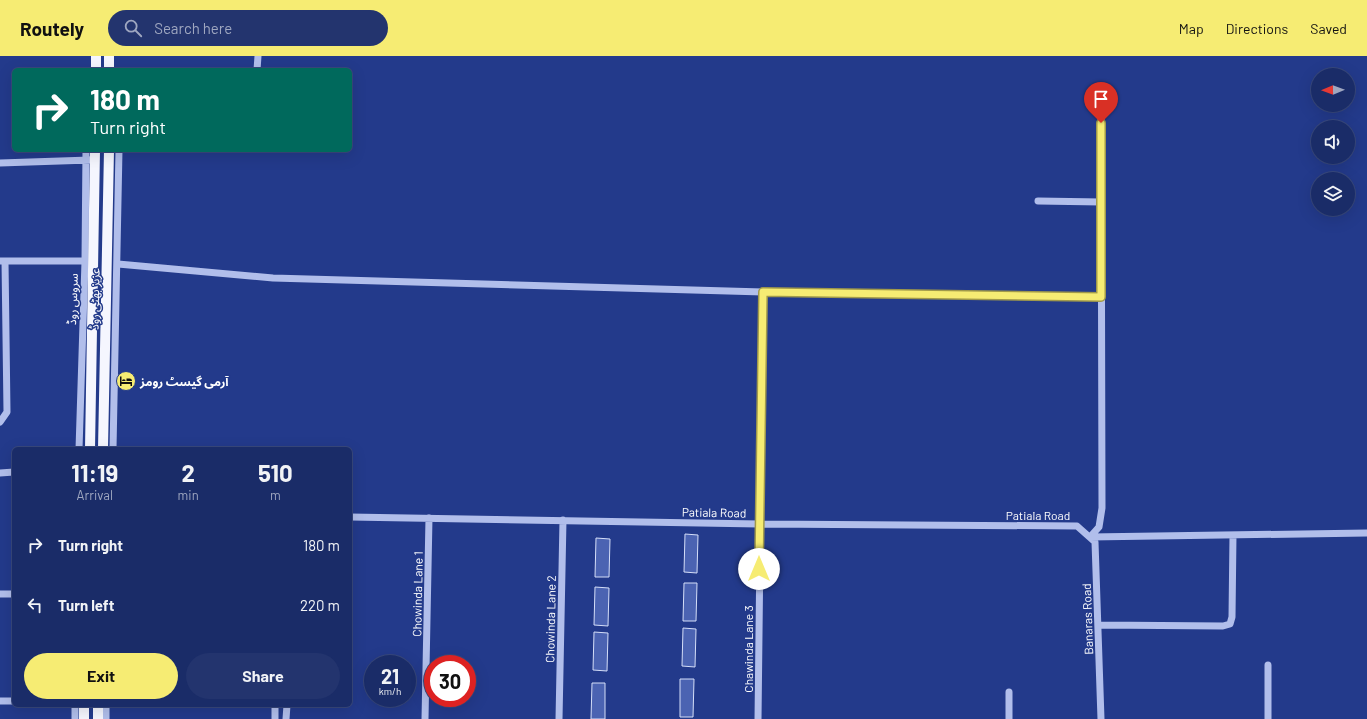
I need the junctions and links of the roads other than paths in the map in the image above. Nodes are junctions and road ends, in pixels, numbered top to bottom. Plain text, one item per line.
1 (96, 56) edge
2 (109, 56) edge
3 (258, 56) edge
4 (96, 68) edge
5 (109, 68) edge
6 (257, 68) edge
7 (1101, 91) dead end
8 (109, 152) edge
9 (119, 152) edge
10 (92, 157) edge
11 (0, 163) edge
12 (1038, 201) dead end
13 (1101, 202) junction
14 (2, 261) edge
15 (84, 261) junction
16 (118, 264) junction
17 (763, 292) junction
18 (1101, 297) junction
19 (0, 422) edge
20 (79, 447) edge
21 (90, 447) edge
22 (103, 447) edge
23 (113, 447) edge
24 (12, 472) edge
25 (0, 473) edge
26 (352, 516) edge
27 (429, 518) junction
28 (563, 520) junction
29 (759, 524) junction
30 (1367, 533) edge
31 (1233, 535) junction
32 (1090, 536) junction
33 (0, 594) edge
34 (12, 594) edge
35 (1098, 625) junction
36 (1268, 665) dead end
37 (1009, 692) dead end
38 (0, 700) edge
39 (12, 701) edge
40 (75, 707) edge
41 (84, 707) edge
42 (98, 707) edge
43 (106, 707) edge
44 (275, 707) edge
45 (287, 707) edge
46 (74, 719) edge
47 (84, 719) edge
48 (98, 719) edge
49 (106, 719) edge
50 (275, 719) edge
51 (286, 719) edge
52 (425, 719) edge
53 (558, 719) edge
54 (758, 719) edge
55 (1009, 719) edge
56 (1101, 719) edge
57 (1268, 719) edge

1 - 4 main road
2 - 5 main road
3 - 6 street
7 - 13 street
8 - 22 main road, عزیز بھٹی روڈ
9 - 16 street
10 - 11 street
10 - 15 street, سروس روڈ
10 - 21 main road, عزیز بھٹی روڈ
12 - 13 street
13 - 18 street
14 - 15 street
14 - 19 street
15 - 20 street, سروس روڈ
16 - 17 street
16 - 23 street
17 - 18 street
17 - 29 street, Chawinda Lane 3
18 - 32 street
24 - 25 street
26 - 27 street, Patiala Road
27 - 28 street, Patiala Road
27 - 52 street, Chowinda Lane 1
28 - 29 street, Patiala Road
28 - 53 street, Chowinda Lane 2
29 - 32 street, Patiala Road
29 - 54 street, Chawinda Lane 3
30 - 31 street
31 - 32 street
31 - 35 street
32 - 35 street, Banaras Road
33 - 34 street
35 - 56 street, Banaras Road
36 - 57 street
37 - 55 street
38 - 39 street
40 - 46 street
41 - 47 main road
42 - 48 main road
43 - 49 street
44 - 50 street
45 - 51 street

